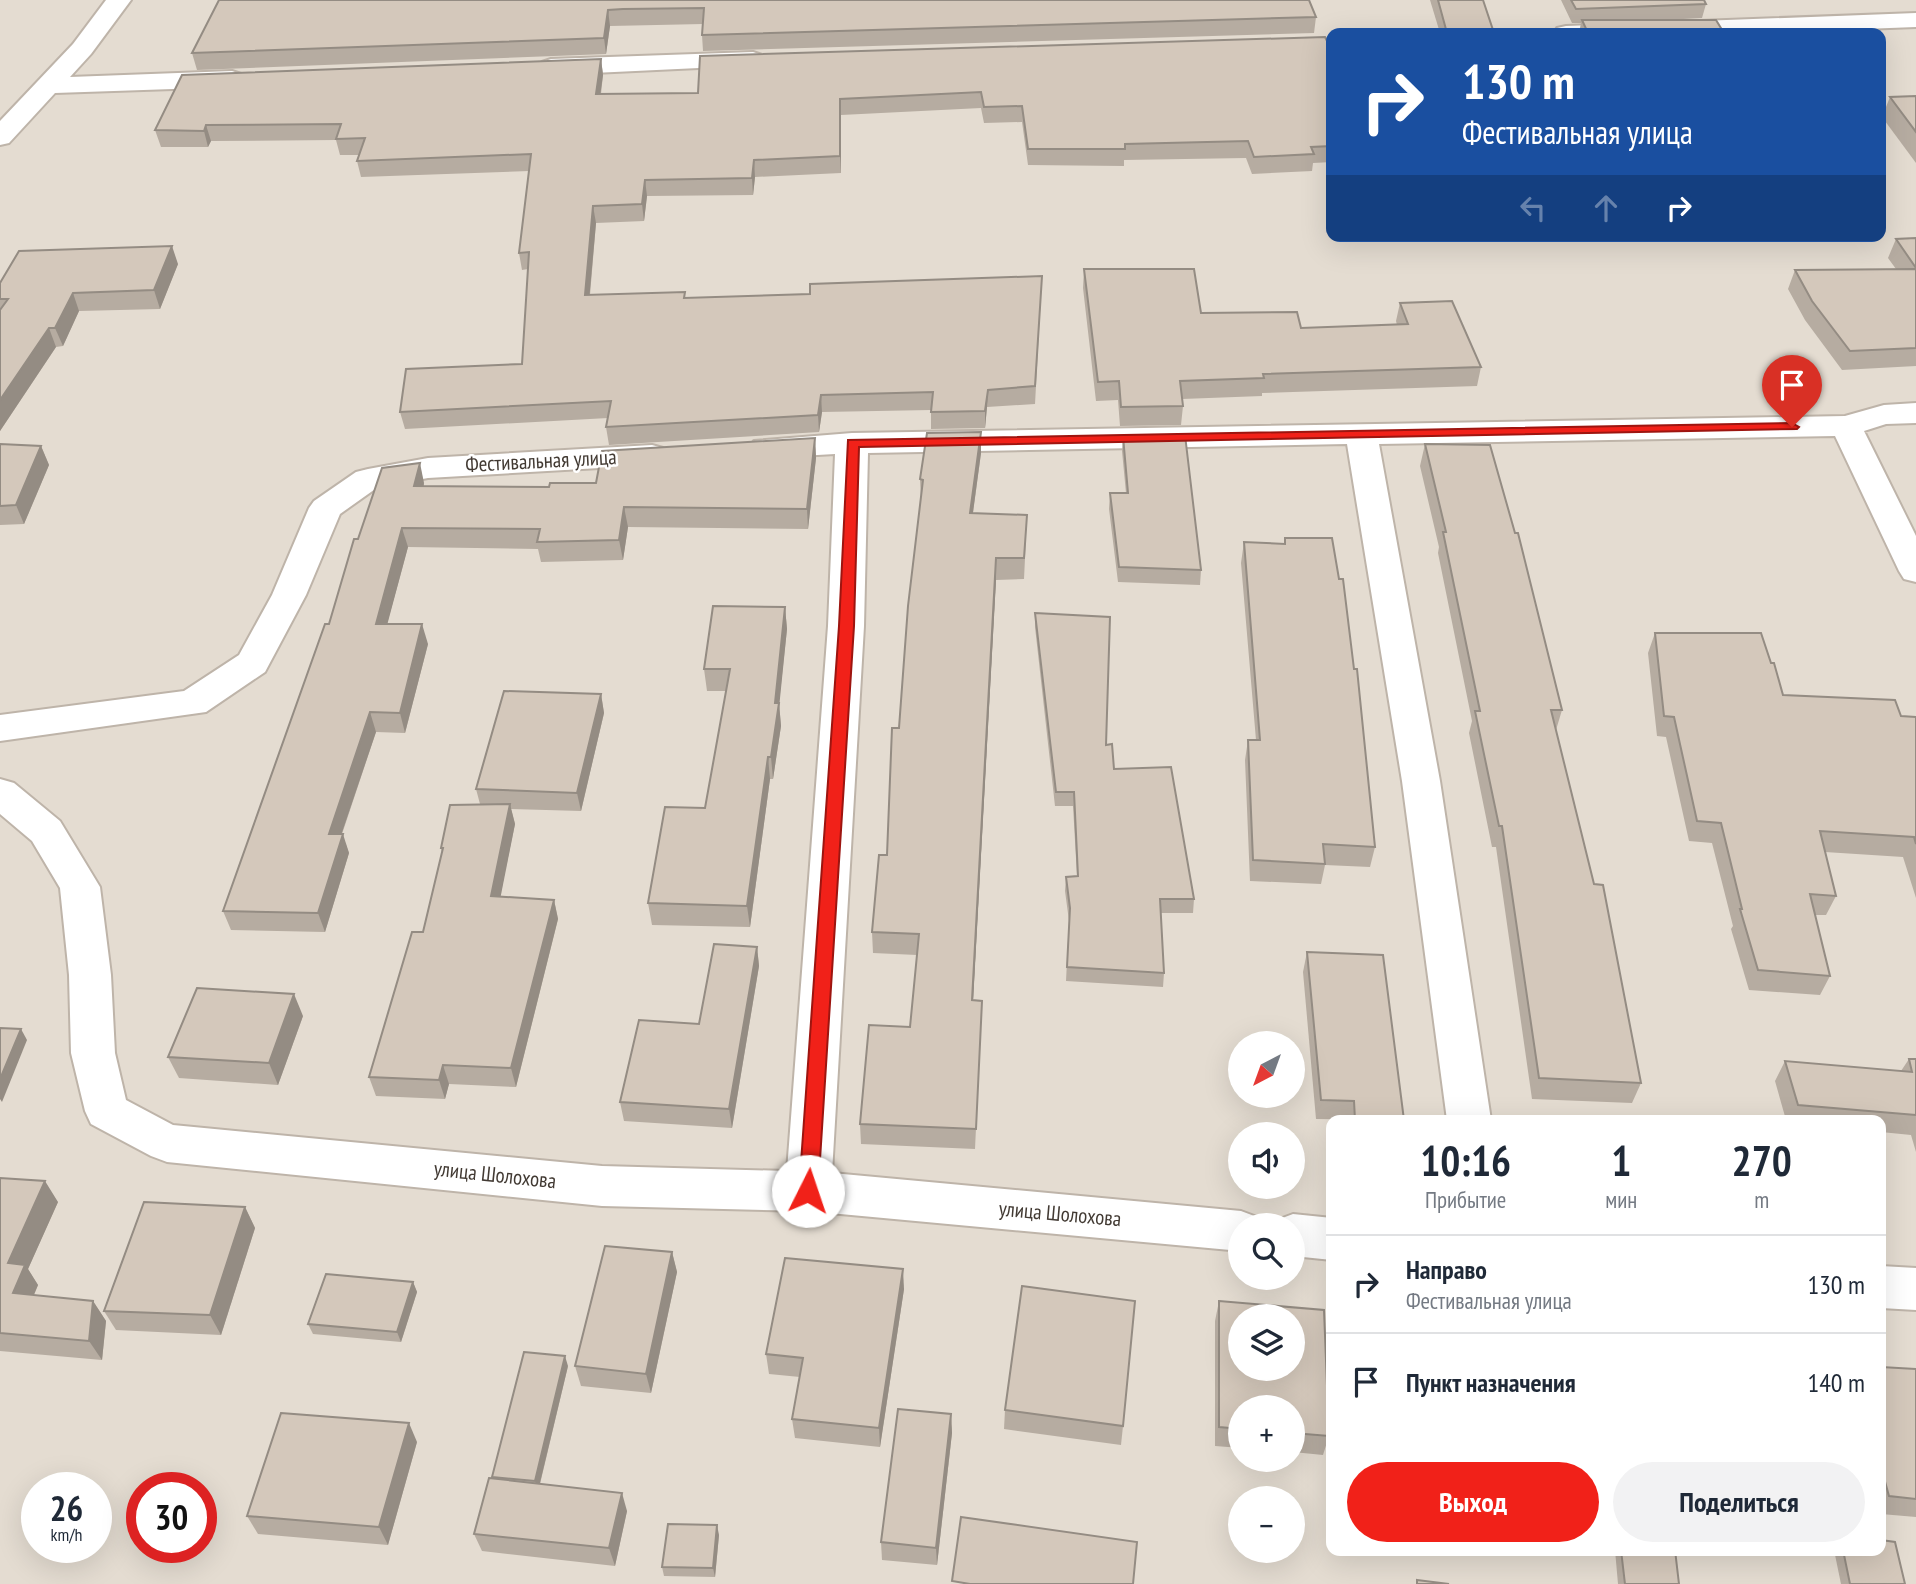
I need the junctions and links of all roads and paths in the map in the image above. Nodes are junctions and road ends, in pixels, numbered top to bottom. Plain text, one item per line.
1 (119, 0) edge
2 (1916, 20) edge
3 (1701, 28) edge
4 (777, 59) edge
5 (528, 68) edge
6 (254, 78) edge
7 (48, 86) junction
8 (0, 137) edge
9 (1916, 413) edge
10 (1846, 426) junction
11 (1361, 434) junction
12 (852, 443) junction
13 (729, 450) edge
14 (688, 453) edge
15 (1916, 571) edge
16 (0, 727) edge
17 (0, 793) edge
18 (1468, 1115) edge
19 (808, 1191) junction
20 (1228, 1230) edge
21 (1305, 1236) edge
22 (1326, 1238) edge
23 (1886, 1287) edge
24 (1916, 1289) edge

1 - 7 street
2 - 3 street
4 - 5 street
6 - 7 street
7 - 8 street
9 - 10 street
10 - 11 street
10 - 15 street
11 - 12 street
11 - 18 street
12 - 13 street
12 - 19 street
14 - 16 street, Фестивальная улица
17 - 19 street, улица Шолохова
19 - 20 street, улица Шолохова
21 - 22 street
23 - 24 street

